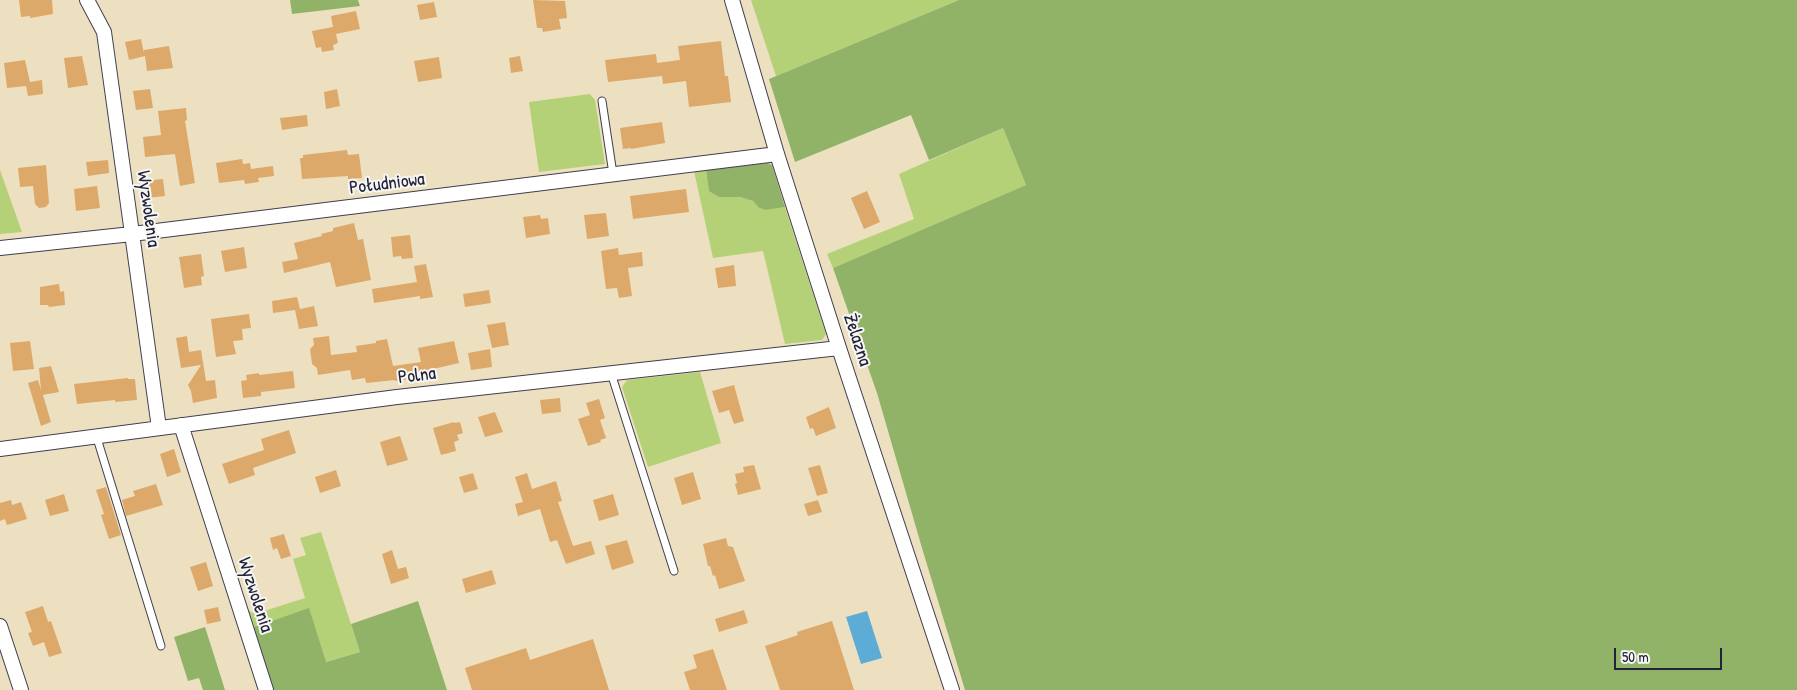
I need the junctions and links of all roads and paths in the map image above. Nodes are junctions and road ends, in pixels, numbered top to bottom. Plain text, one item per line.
1 (87, 0) edge
2 (732, 0) edge
3 (602, 101) dead end
4 (778, 154) junction
5 (612, 174) junction
6 (132, 234) junction
7 (0, 248) edge
8 (839, 348) junction
9 (611, 372) junction
10 (181, 425) junction
11 (159, 428) junction
12 (96, 435) junction
13 (0, 449) edge
14 (674, 571) dead end
15 (0, 626) edge
16 (161, 646) dead end
17 (21, 690) edge
18 (266, 690) edge
19 (952, 690) edge

1 - 6 street, Wyzwolenia
2 - 4 street, Żelazna
3 - 5 lane
4 - 5 street, Południowa
4 - 8 street, Żelazna
5 - 6 street, Południowa
6 - 7 street, Południowa
6 - 11 street, Wyzwolenia
8 - 9 street, Polna
8 - 19 street, Żelazna
9 - 10 street, Polna
9 - 14 lane
10 - 11 street, Polna
10 - 18 street, Wyzwolenia
11 - 12 street, Polna
12 - 13 street, Polna
12 - 16 lane
15 - 17 street

